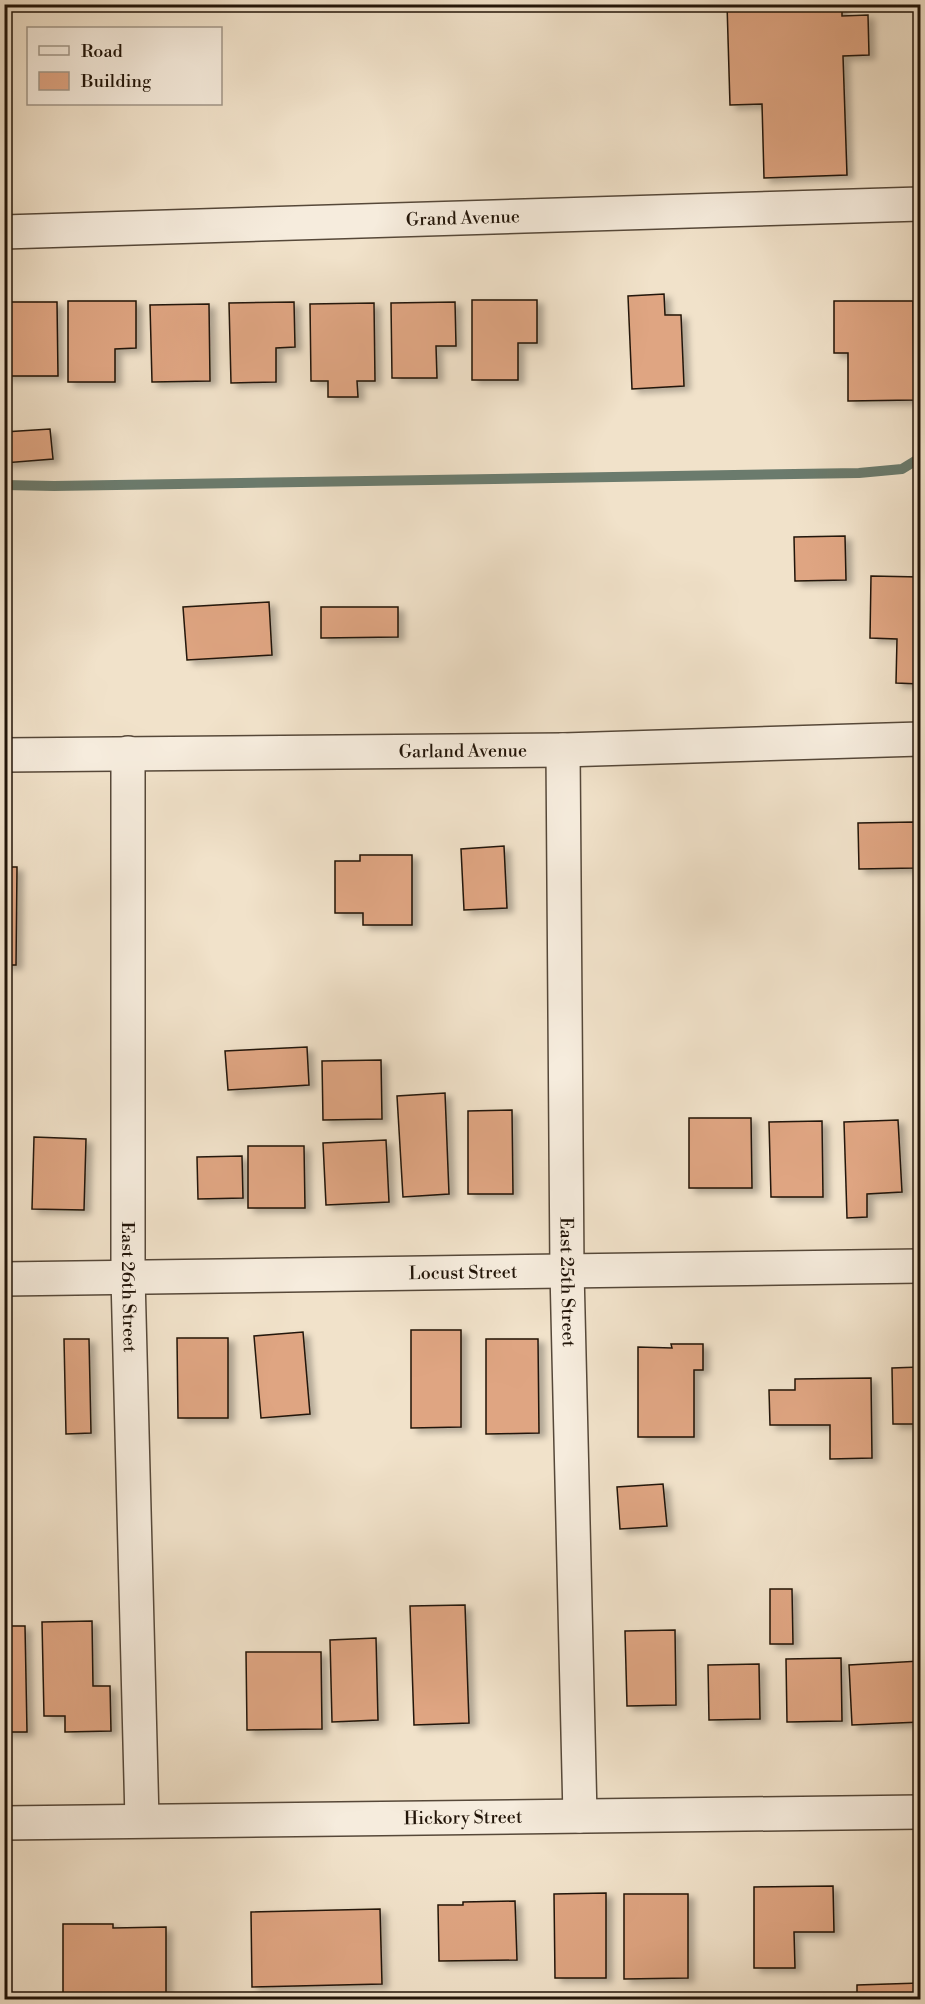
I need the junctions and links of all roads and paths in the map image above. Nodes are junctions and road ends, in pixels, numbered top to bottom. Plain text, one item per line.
1 (921, 204) edge
2 (4, 232) edge
3 (921, 739) edge
4 (563, 750) junction
5 (128, 753) junction
6 (4, 755) edge
7 (921, 1266) edge
8 (567, 1271) junction
9 (128, 1277) junction
10 (4, 1279) edge
11 (921, 1812) edge
12 (580, 1816) junction
13 (142, 1820) junction
14 (4, 1823) edge

1 - 2 street, Grand Avenue
3 - 4 street, Garland Avenue
4 - 5 street, Garland Avenue
4 - 8 street, East 25th Street
5 - 6 street, Garland Avenue
5 - 9 street, East 26th Street
7 - 8 street, Locust Street
8 - 9 street, Locust Street
8 - 12 street, East 25th Street
9 - 10 street, Locust Street
9 - 13 street, East 26th Street
11 - 12 street, Hickory Street
12 - 13 street, Hickory Street
13 - 14 street, Hickory Street

